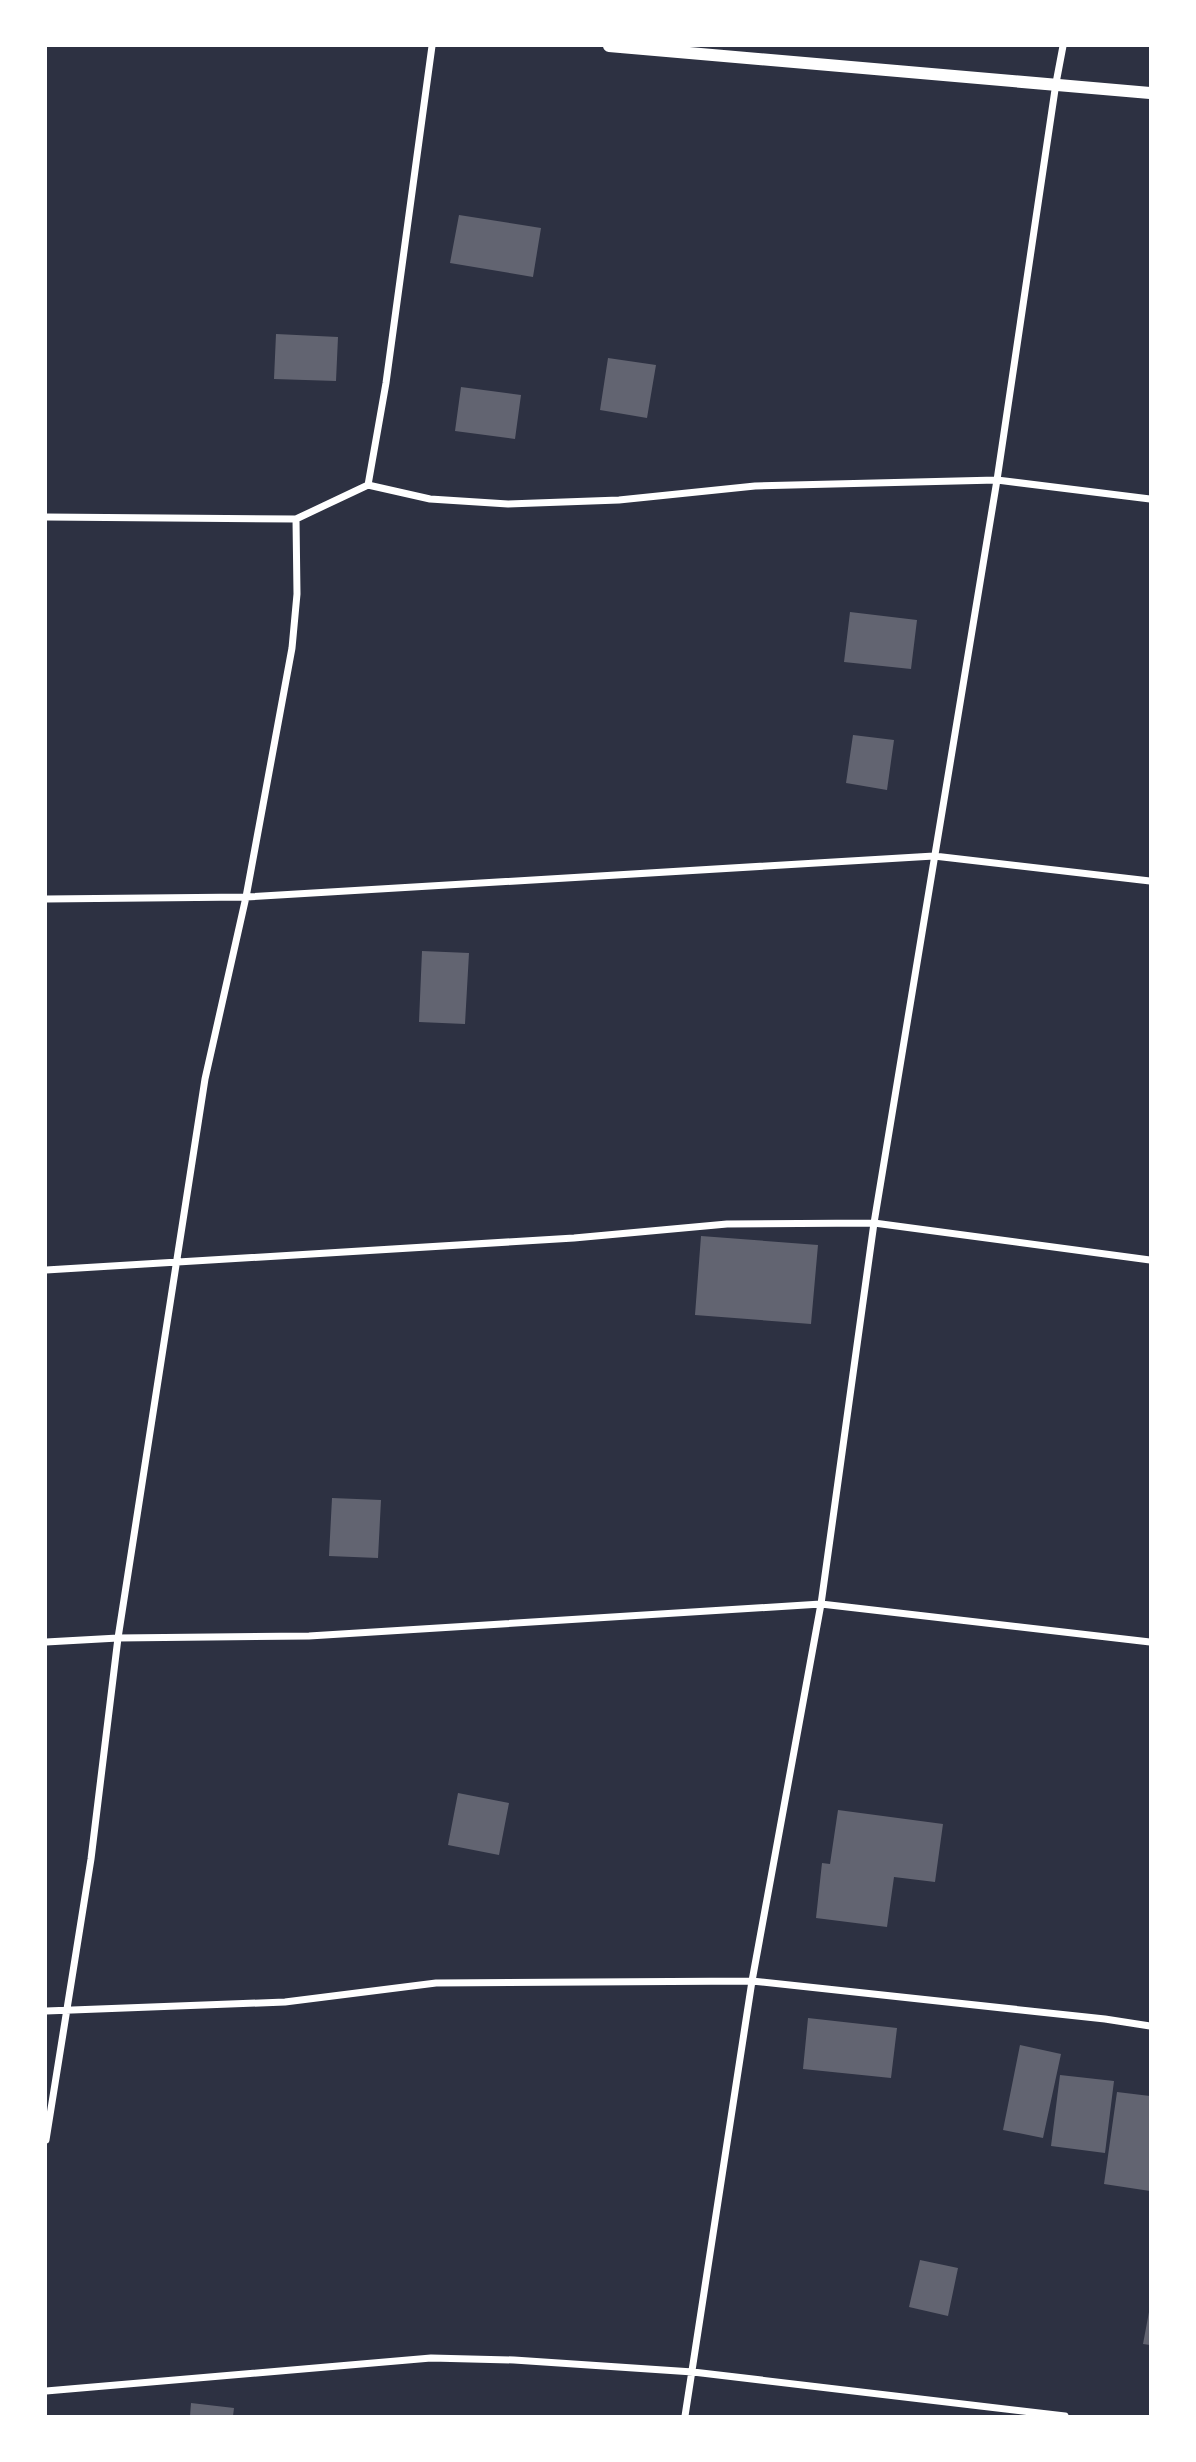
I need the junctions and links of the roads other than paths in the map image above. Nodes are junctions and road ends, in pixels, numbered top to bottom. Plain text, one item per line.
1 (432, 46) edge
2 (609, 46) edge
3 (1063, 46) edge
4 (1056, 83) junction
5 (1150, 93) edge
6 (997, 480) junction
7 (368, 485) junction
8 (1150, 499) edge
9 (46, 517) edge
10 (296, 519) junction
11 (934, 856) junction
12 (1150, 881) edge
13 (246, 897) junction
14 (46, 899) edge
15 (874, 1223) junction
16 (1150, 1261) edge
17 (176, 1263) junction
18 (46, 1270) edge
19 (821, 1604) junction
20 (118, 1638) junction
21 (46, 1642) edge
22 (1150, 1642) edge
23 (752, 1981) junction
24 (67, 2010) junction
25 (46, 2011) edge
26 (1150, 2026) edge
27 (46, 2140) edge
28 (693, 2372) junction
29 (46, 2391) edge
30 (685, 2417) edge
31 (1065, 2417) edge

1 - 7 street
2 - 4 street
3 - 4 street
4 - 5 street
4 - 6 street
6 - 7 street
6 - 8 street
6 - 11 street
7 - 10 street
9 - 10 street
10 - 13 street
11 - 12 street
11 - 13 street
11 - 15 street
13 - 14 street
13 - 17 street
15 - 16 street
15 - 17 street
15 - 19 street
17 - 18 street
17 - 20 street
19 - 20 street
19 - 22 street
19 - 23 street
20 - 21 street
20 - 24 street
23 - 24 street
23 - 26 street
23 - 28 street
24 - 25 street
24 - 27 street
28 - 29 street
28 - 30 street
28 - 31 street

